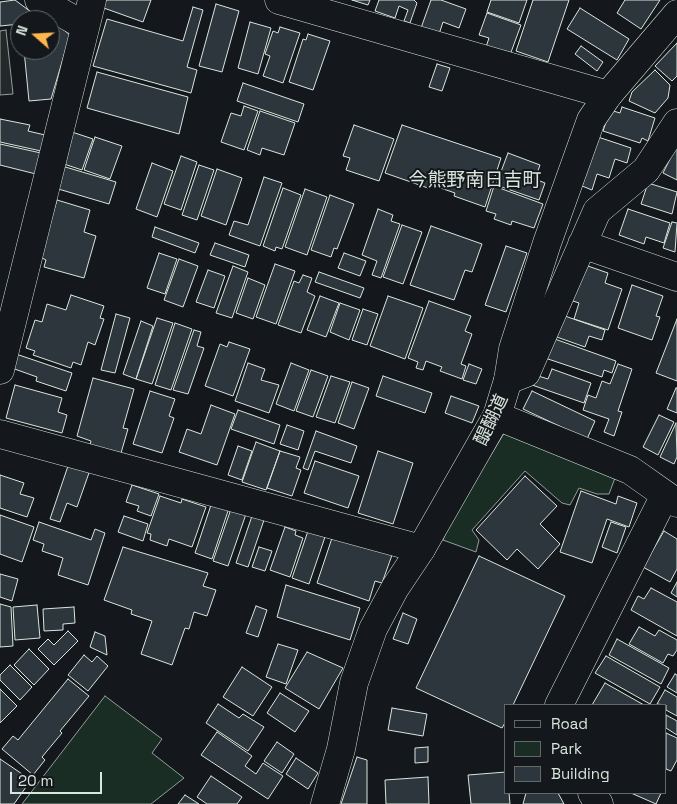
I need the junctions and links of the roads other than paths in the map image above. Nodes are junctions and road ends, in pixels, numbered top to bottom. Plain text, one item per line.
1 (39, 0) edge
2 (92, 0) edge
3 (279, 0) edge
4 (305, 4) edge
5 (677, 14) edge
6 (85, 26) junction
7 (608, 95) junction
8 (677, 123) edge
9 (582, 244) junction
10 (677, 277) edge
11 (0, 370) edge
12 (508, 380) junction
13 (497, 416) junction
14 (0, 434) edge
15 (671, 499) edge
16 (421, 549) junction
17 (560, 704) edge
18 (325, 804) edge

1 - 6 street
2 - 6 street
3 - 4 street
4 - 7 street
5 - 7 street, 醍醐道
6 - 11 street
7 - 12 street, 醍醐道
8 - 9 street
9 - 10 street
9 - 12 street
12 - 13 street, 醍醐道
13 - 15 street
13 - 16 street, 醍醐道
14 - 16 street
15 - 17 street
16 - 18 street, 醍醐道

